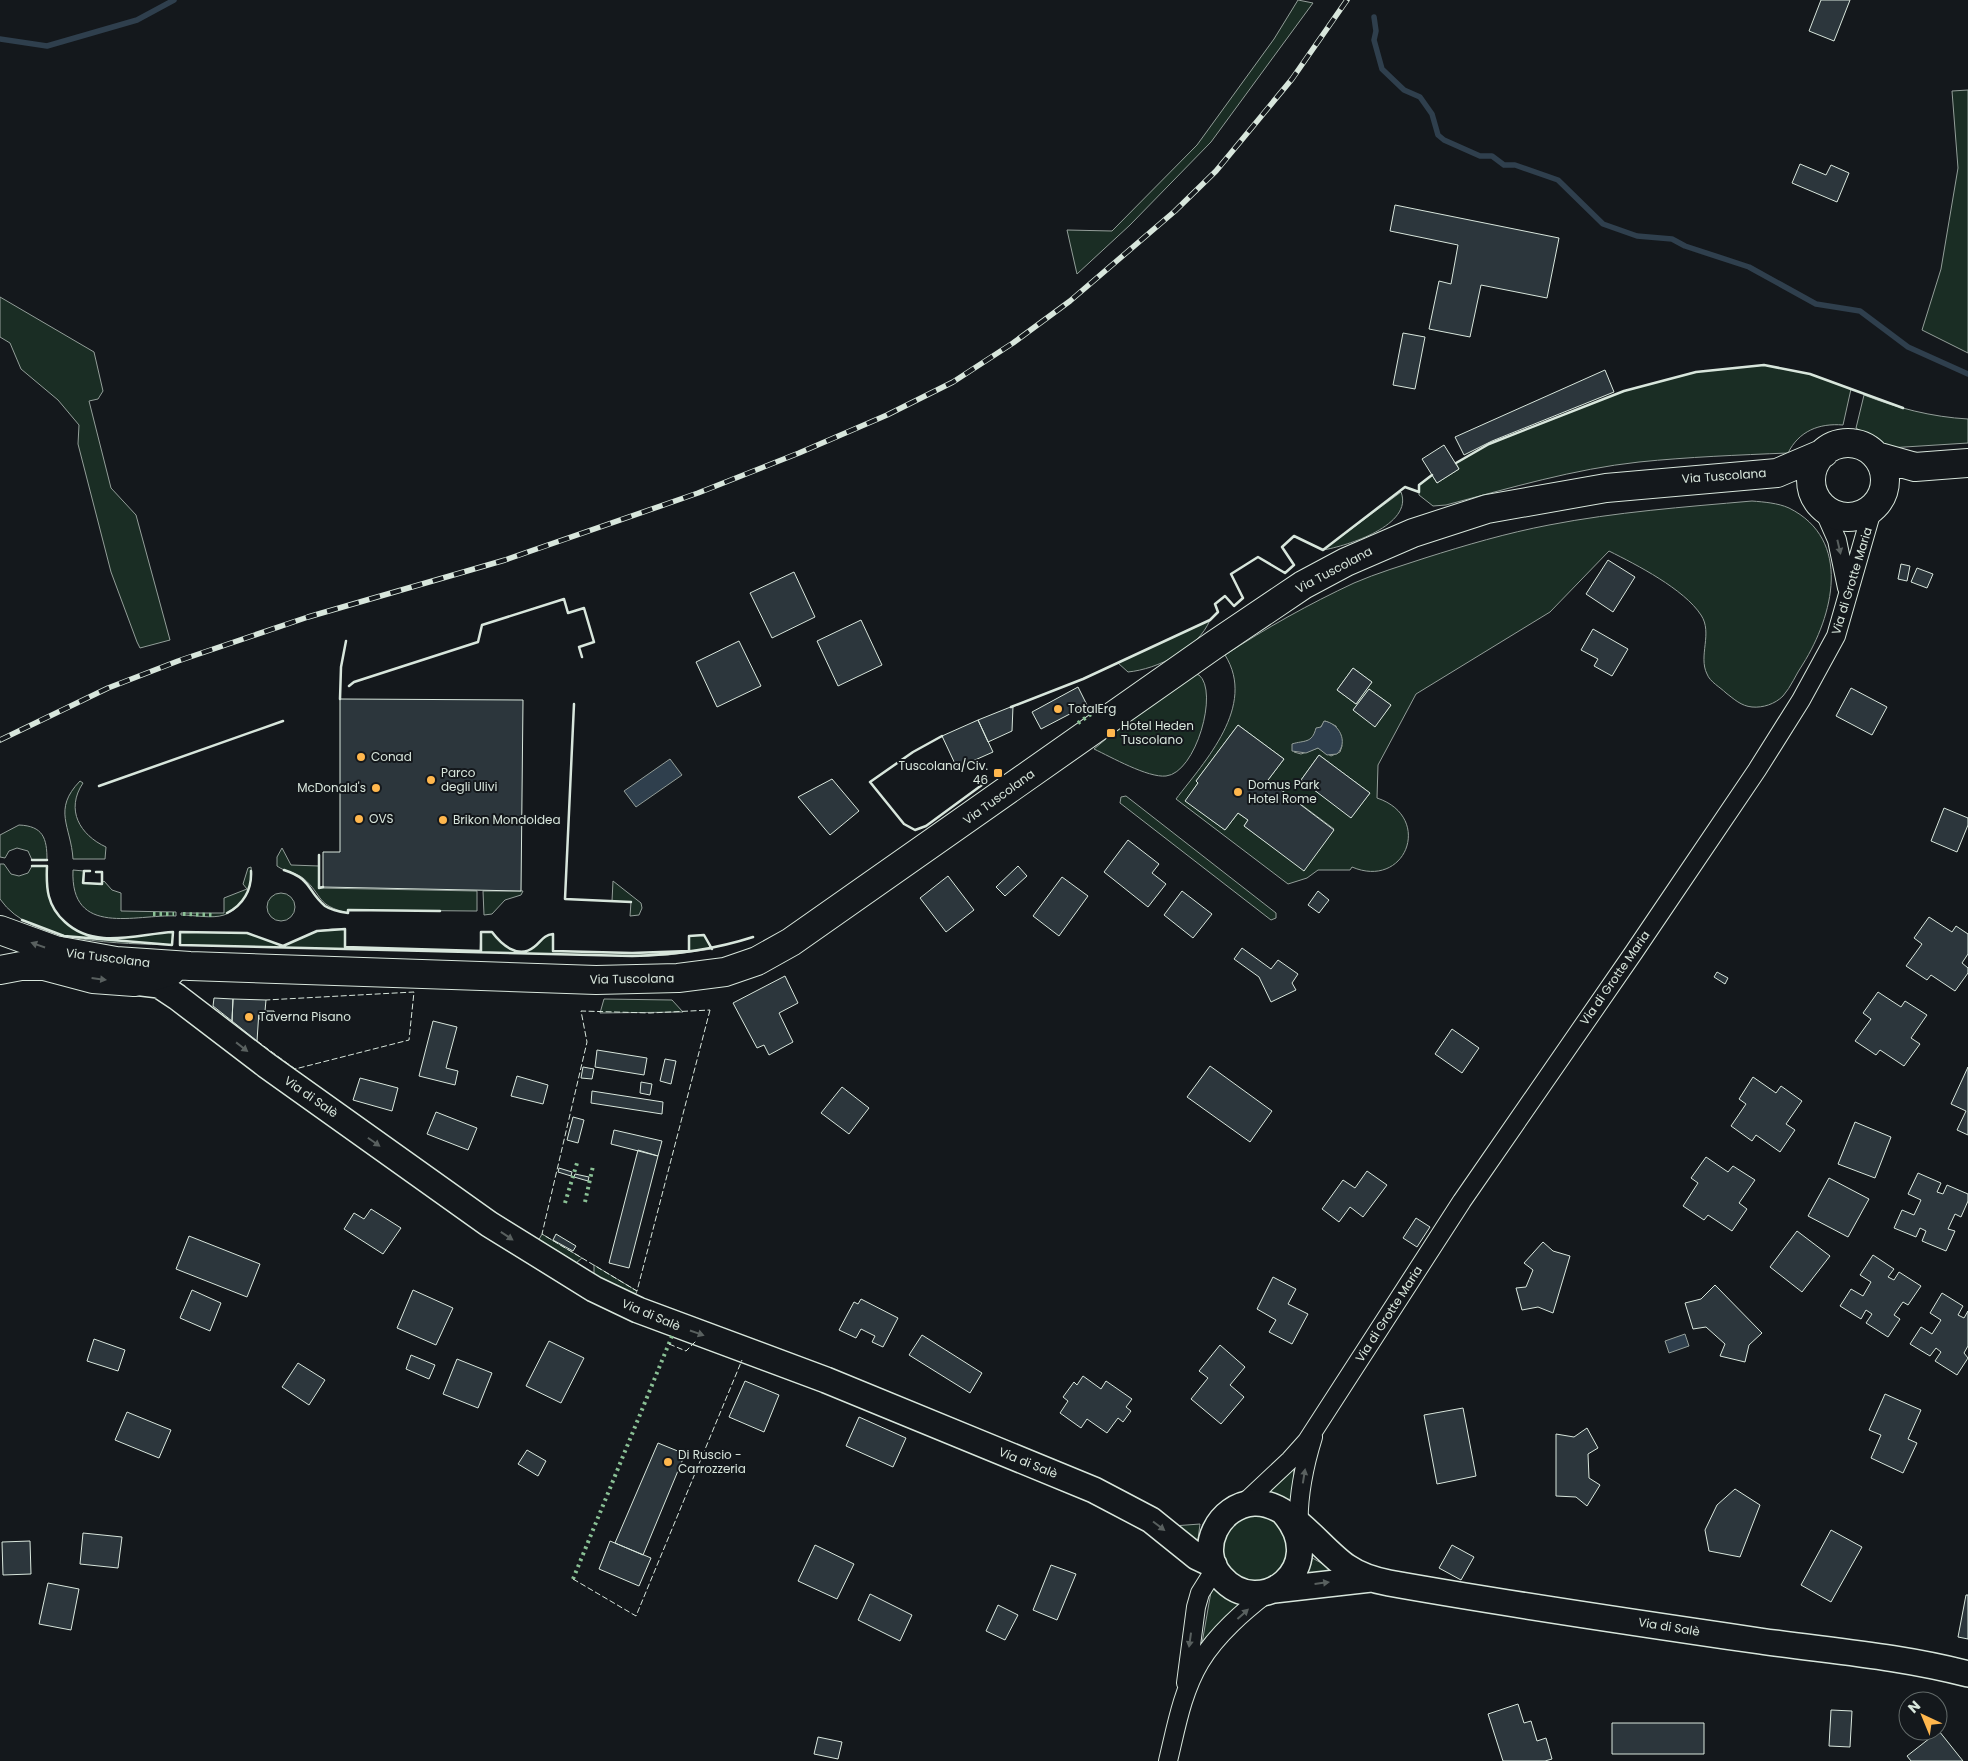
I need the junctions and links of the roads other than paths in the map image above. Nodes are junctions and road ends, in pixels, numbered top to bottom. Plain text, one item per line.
1 (1824, 453) junction
2 (1876, 456) junction
3 (1968, 463) edge
4 (1915, 466) junction
5 (1777, 473) junction
6 (1819, 503) junction
7 (1877, 503) junction
8 (1848, 591) junction
9 (0, 930) edge
10 (190, 966) junction
11 (0, 970) edge
12 (134, 982) junction
13 (1316, 1429) junction
14 (1240, 1506) junction
15 (1294, 1525) junction
16 (1209, 1564) junction
17 (1371, 1579) junction
18 (1272, 1590) junction
19 (1968, 1674) edge
20 (1184, 1698) junction
21 (1168, 1761) edge

1 - 2 main road
1 - 5 main road, Via Tuscolana
1 - 6 main road
2 - 4 main road
2 - 7 main road
3 - 4 main road
4 - 7 main road
5 - 6 main road
5 - 10 main road, Via Tuscolana
6 - 7 main road
6 -> 8 street
7 - 8 street, Via di Grotte Maria
8 - 13 street, Via di Grotte Maria
10 -> 9 main road, Via Tuscolana
10 - 12 main road, Via Tuscolana
11 -> 12 main road, Via Tuscolana
12 -> 16 main road, Via di Salè
13 - 14 street, Via di Grotte Maria
15 -> 13 street, Via di Grotte Maria
14 - 15 main road
14 - 16 main road
15 - 17 main road, Via di Salè
15 - 18 main road
16 - 18 main road
16 -> 20 street
18 -> 17 main road, Via di Salè
17 - 19 main road, Via di Salè
20 -> 18 street
20 - 21 street

